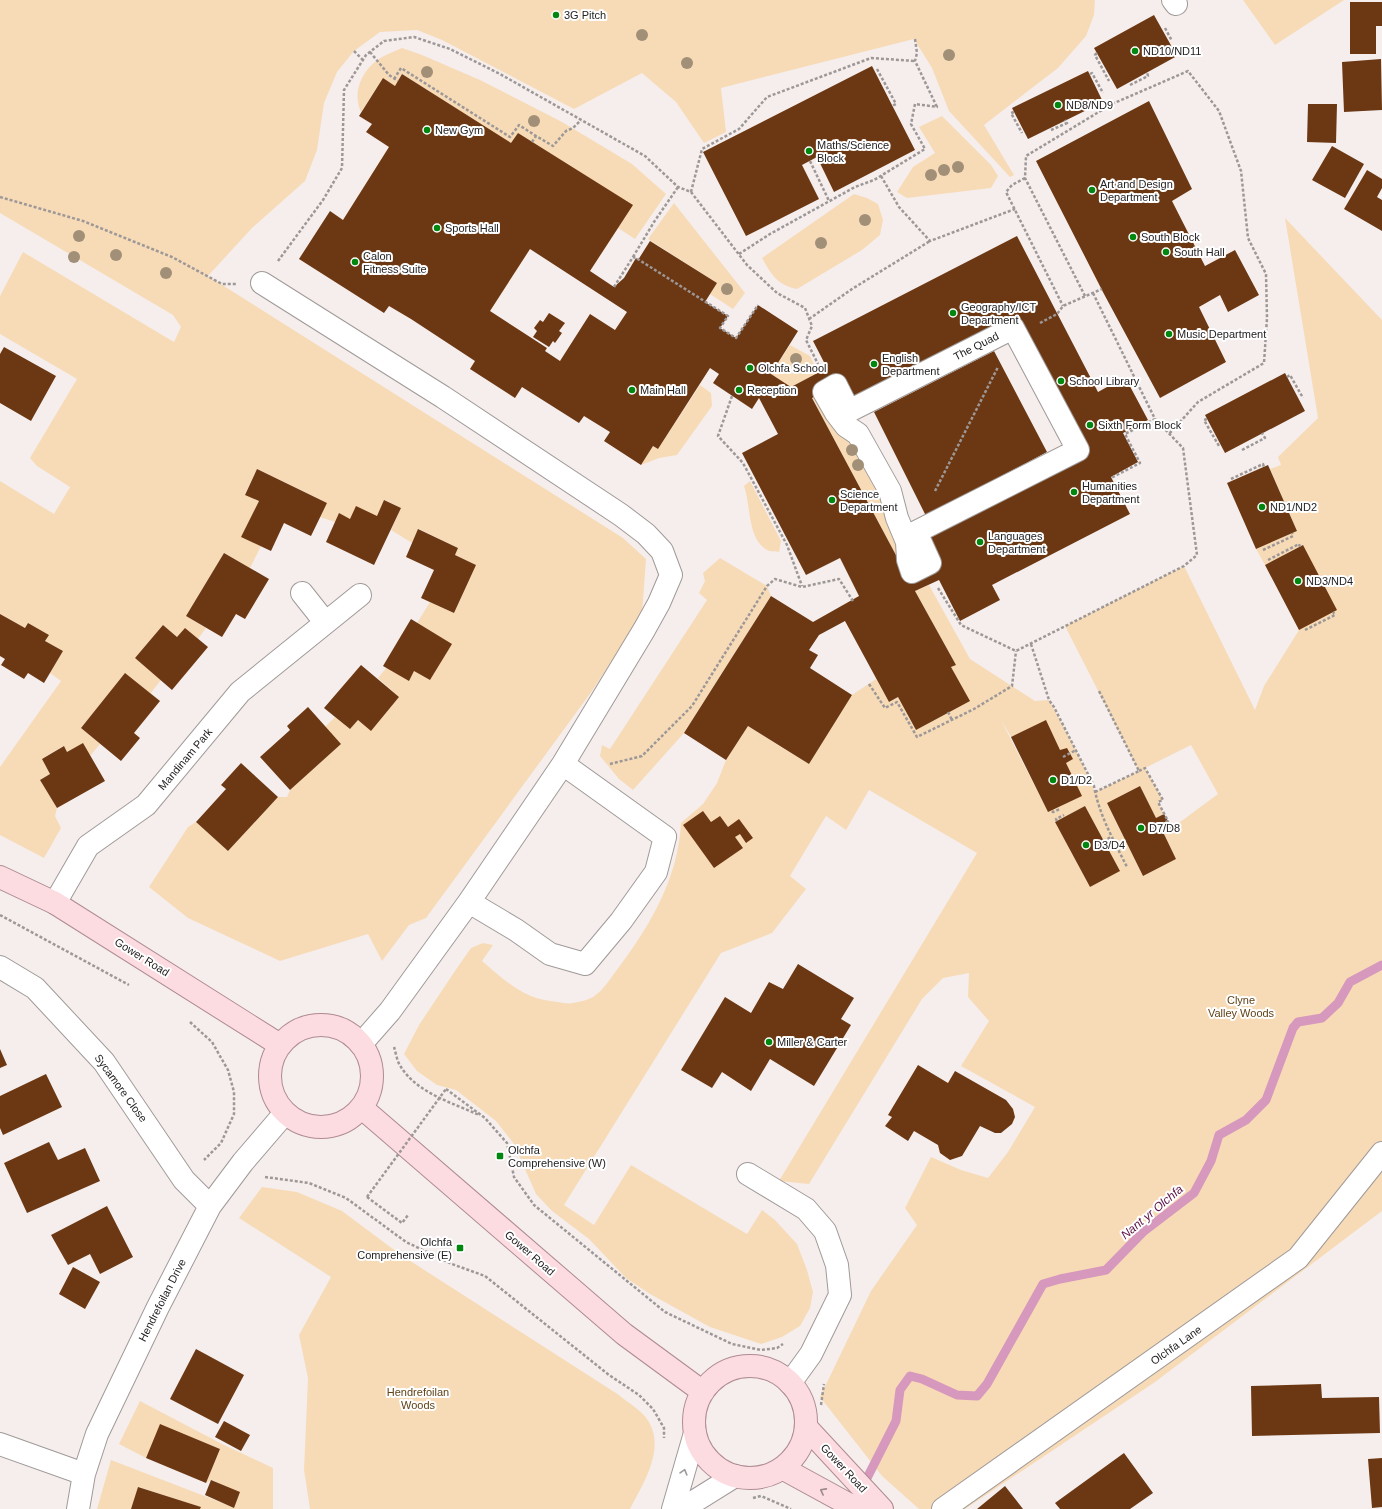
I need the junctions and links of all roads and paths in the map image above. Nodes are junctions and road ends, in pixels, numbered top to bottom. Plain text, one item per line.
1 (915, 39) dead end
2 (354, 51) dead end
3 (370, 52) junction
4 (1097, 53) dead end
5 (363, 60) junction
6 (915, 61) junction
7 (877, 69) dead end
8 (1147, 72) dead end
9 (1090, 74) dead end
10 (394, 79) junction
11 (398, 81) dead end
12 (1109, 81) dead end
13 (1130, 85) dead end
14 (1103, 93) dead end
15 (892, 106) dead end
16 (1014, 112) dead end
17 (581, 120) junction
18 (1065, 120) dead end
19 (1051, 130) dead end
20 (1022, 132) dead end
21 (536, 136) junction
22 (532, 142) dead end
23 (810, 161) dead end
24 (881, 176) junction
25 (1025, 178) junction
26 (678, 187) junction
27 (691, 192) junction
28 (0, 197) edge
29 (829, 201) junction
30 (1015, 209) junction
31 (930, 241) junction
32 (739, 254) junction
33 (633, 257) junction
34 (262, 283) junction
35 (614, 287) dead end
36 (1102, 289) dead end
37 (1093, 293) junction
38 (1085, 296) junction
39 (758, 305) dead end
40 (1063, 306) junction
41 (809, 319) junction
42 (1017, 336) junction
43 (818, 365) dead end
44 (1287, 377) dead end
45 (732, 396) dead end
46 (1303, 398) dead end
47 (1154, 419) junction
48 (1207, 419) dead end
49 (1262, 433) dead end
50 (1169, 434) junction
51 (1219, 446) dead end
52 (1242, 450) dead end
53 (1264, 468) dead end
54 (1111, 478) dead end
55 (1231, 479) dead end
56 (934, 493) dead end
57 (1292, 533) dead end
58 (1300, 547) dead end
59 (1262, 550) dead end
60 (1268, 560) dead end
61 (935, 582) dead end
62 (767, 586) dead end
63 (802, 586) junction
64 (302, 592) dead end
65 (360, 595) dead end
66 (853, 600) dead end
67 (1333, 612) dead end
68 (325, 622) junction
69 (1305, 630) dead end
70 (1031, 644) junction
71 (1016, 651) junction
72 (869, 684) dead end
73 (1099, 691) dead end
74 (948, 712) dead end
75 (952, 720) junction
76 (1076, 750) junction
77 (1063, 757) dead end
78 (563, 764) junction
79 (1139, 771) junction
80 (1095, 792) junction
81 (1060, 809) dead end
82 (1052, 810) dead end
83 (1064, 815) dead end
84 (1057, 821) dead end
85 (1160, 825) dead end
86 (1111, 836) junction
87 (1103, 841) dead end
88 (1128, 867) dead end
89 (0, 877) edge
90 (469, 902) junction
91 (55, 903) junction
92 (0, 915) edge
93 (0, 967) edge
94 (131, 986) dead end
95 (184, 1019) dead end
96 (362, 1044) junction
97 (280, 1045) junction
98 (394, 1046) dead end
99 (362, 1108) junction
100 (285, 1113) junction
101 (485, 1118) junction
102 (1382, 1153) edge
103 (748, 1174) dead end
104 (261, 1176) dead end
105 (184, 1180) junction
106 (210, 1206) junction
107 (408, 1215) dead end
108 (790, 1340) dead end
109 (790, 1383) junction
110 (703, 1392) junction
111 (806, 1427) junction
112 (695, 1433) junction
113 (664, 1443) dead end
114 (0, 1444) edge
115 (782, 1468) junction
116 (84, 1474) junction
117 (735, 1476) junction
118 (747, 1499) dead end
119 (78, 1509) edge
120 (673, 1509) edge
121 (682, 1509) edge
122 (791, 1509) edge
123 (857, 1509) edge
124 (882, 1509) edge
125 (943, 1509) edge

1 - 6 path
2 - 5 path
3 - 5 path
3 - 10 path
3 - 17 path
4 - 12 path
5 - 34 path
6 - 24 path
6 - 27 path
7 - 15 path
8 - 13 path
9 - 14 path
10 - 11 path
10 - 21 path
16 - 20 path
17 - 21 path
17 - 26 path
18 - 19 path
21 - 22 path
23 - 29 path
24 - 29 path
24 - 31 path
25 - 30 path
25 - 38 path
25 - 50 path
26 - 27 path
26 - 33 path
27 - 32 path
28 - 34 path
29 - 32 path
30 - 31 path
30 - 40 path
31 - 41 path
32 - 41 path
33 - 35 path
33 - 39 path
34 - 78 street
36 - 37 path
37 - 38 path
37 - 47 path
38 - 40 path
40 - 42 path
41 - 43 path
42 - 42 street, The Quad
42 - 56 path
44 - 46 path
45 - 63 path
47 - 50 path
47 - 54 path
48 - 51 path
49 - 52 path
50 - 70 path
53 - 55 path
57 - 59 path
58 - 60 path
61 - 71 path
62 - 63 path
63 - 66 path
64 - 68 street
65 - 68 street, Mandinam Park
67 - 69 path
68 - 91 street, Mandinam Park
70 - 71 path
70 - 76 path
71 - 75 path
72 - 75 path
73 - 79 path
74 - 75 path
76 - 77 path
76 - 80 path
78 - 90 street
78 - 90 street
79 - 80 path
79 - 85 path
80 - 86 path
81 - 82 path
83 - 84 path
86 - 87 path
86 - 88 path
89 - 91 main road, Gower Road
90 - 96 street
91 - 97 main road, Gower Road
92 - 94 path
93 - 105 street, Sycamore Close
95 - 105 path
96 - 97 main road
96 - 99 main road
97 - 100 main road
98 - 101 path
99 - 100 main road
99 - 110 main road, Gower Road
100 - 106 street, Hendrefoilan Drive
101 - 107 path, bridge
101 - 108 path
102 - 125 street, Olchfa Lane
103 - 109 street
104 - 113 path
105 - 106 street, Sycamore Close
106 - 116 street, Hendrefoilan Drive
109 - 110 main road
109 - 111 main road
110 - 112 main road
111 - 115 main road
111 - 124 main road, Gower Road
112 - 117 main road
120 -> 112 street
114 - 116 street
115 - 117 main road
123 -> 115 main road, Gower Road
116 - 119 street, Hendrefoilan Drive
117 - 121 street
118 - 122 path

